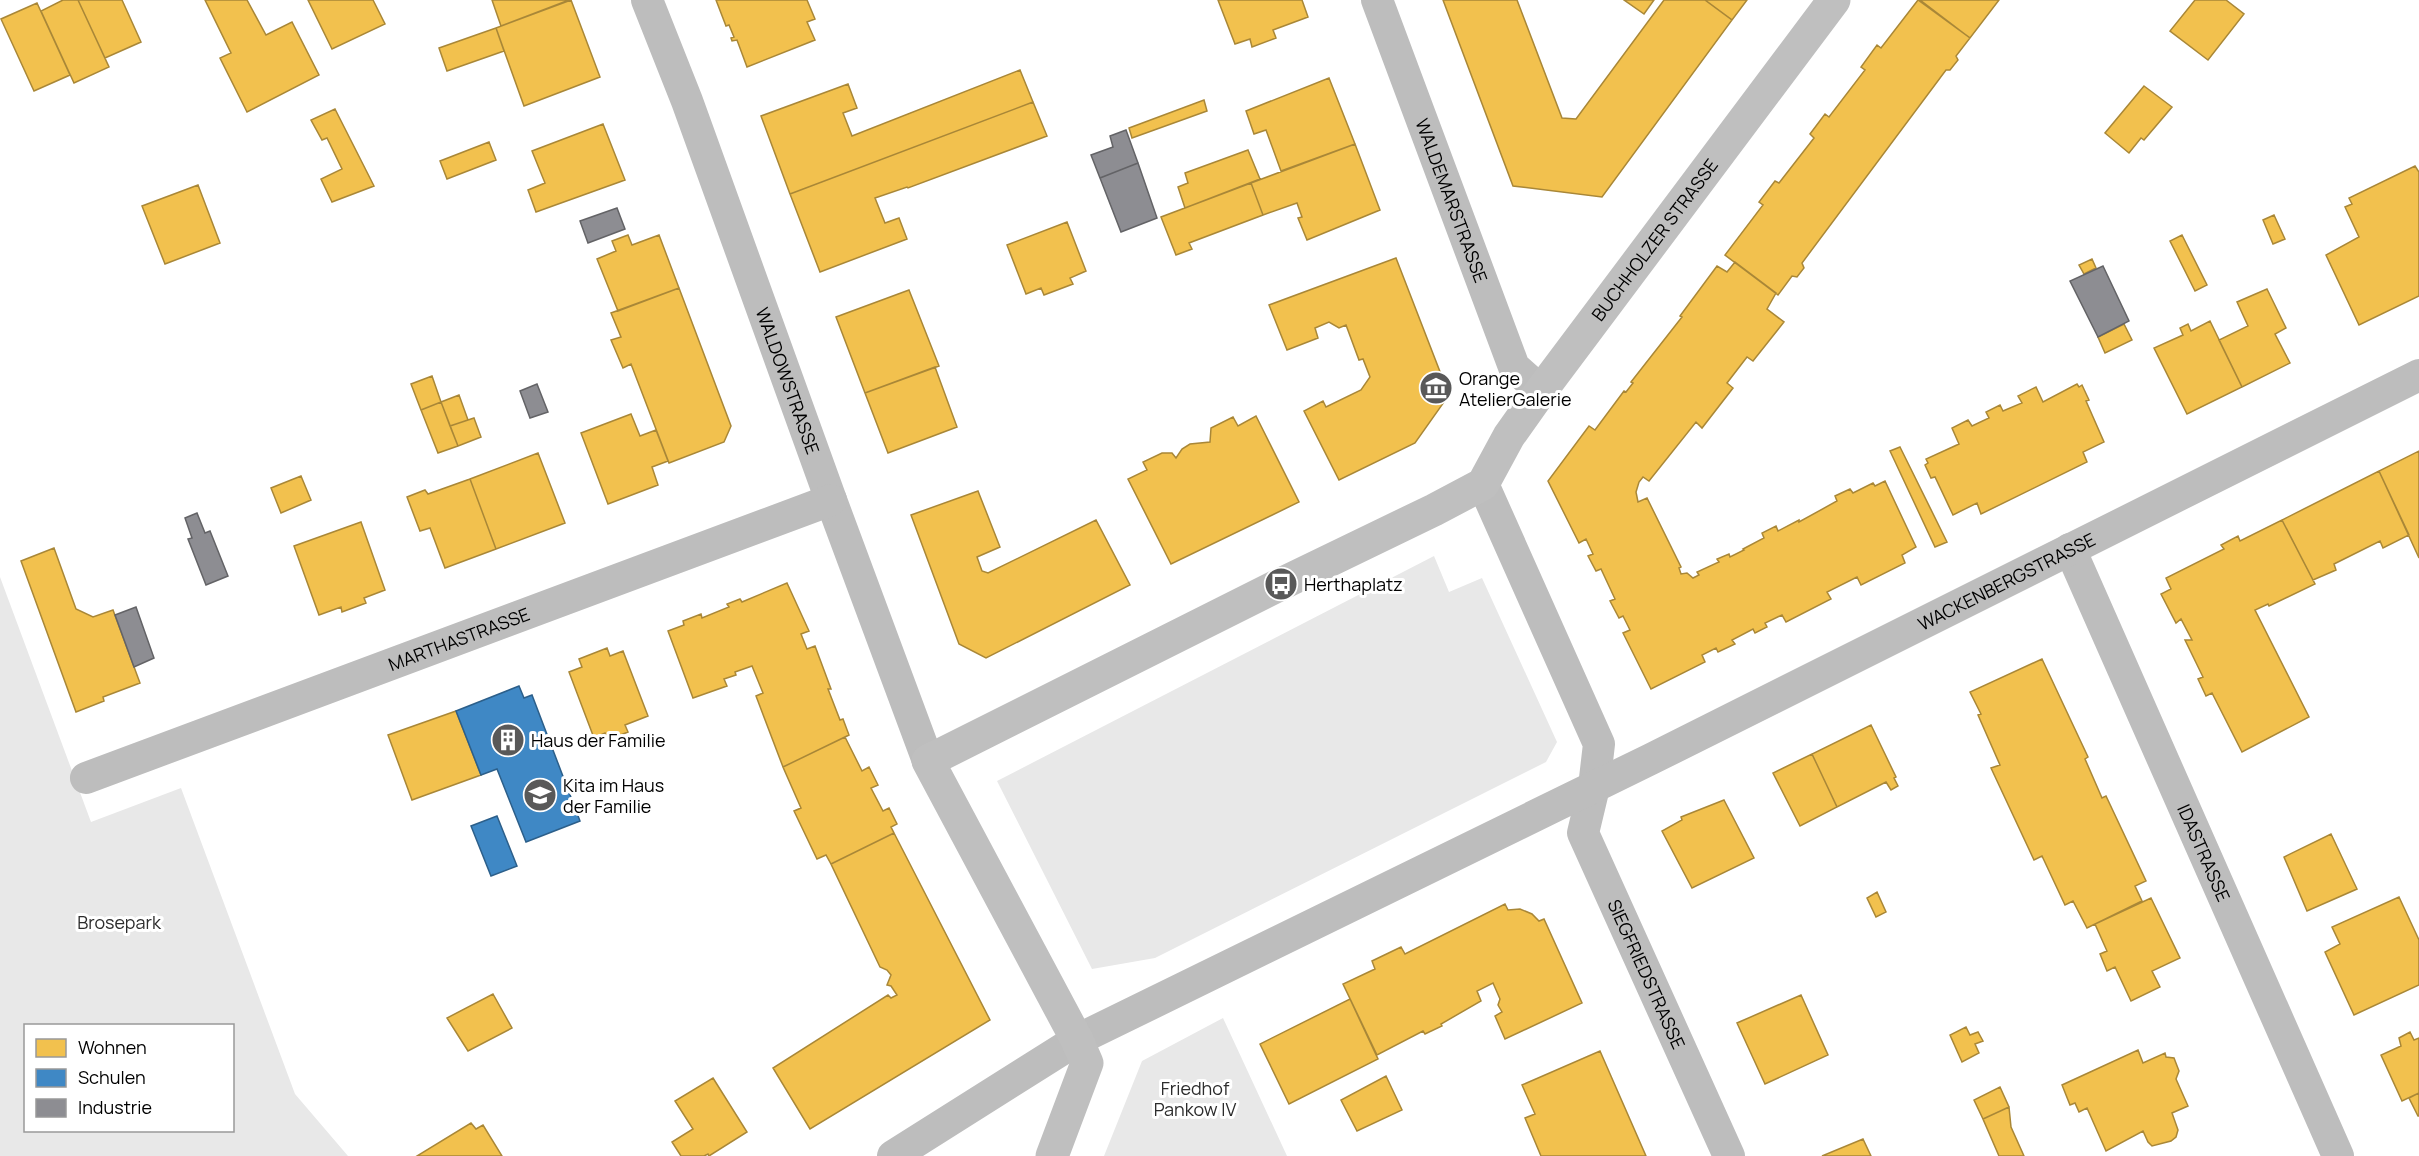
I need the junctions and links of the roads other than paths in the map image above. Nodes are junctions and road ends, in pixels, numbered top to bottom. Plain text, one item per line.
1 (647, 0) edge
2 (1377, 0) edge
3 (1834, 0) edge
4 (2419, 375) edge
5 (1541, 391) junction
6 (1483, 484) junction
7 (831, 500) junction
8 (2070, 549) junction
9 (928, 761) junction
10 (86, 778) dead end
11 (1594, 787) junction
12 (1077, 1040) junction
13 (893, 1156) edge
14 (1052, 1156) edge
15 (1729, 1156) edge
16 (2338, 1156) edge

1 - 7 street, WALDOWSTRASSE
2 - 5 street, WALDEMARSTRASSE
3 - 5 street, BUCHHOLZER STRASSE
4 - 8 street, WACKENBERGSTRASSE
5 - 6 street, BUCHHOLZER STRASSE
6 - 9 street
6 - 11 street
7 - 9 street, WALDOWSTRASSE
7 - 10 street, MARTHASTRASSE
8 - 11 street, WACKENBERGSTRASSE
8 - 16 street, IDASTRASSE
9 - 12 street
11 - 12 street
11 - 15 street, SIEGFRIEDSTRASSE
12 - 13 street
12 - 14 street

